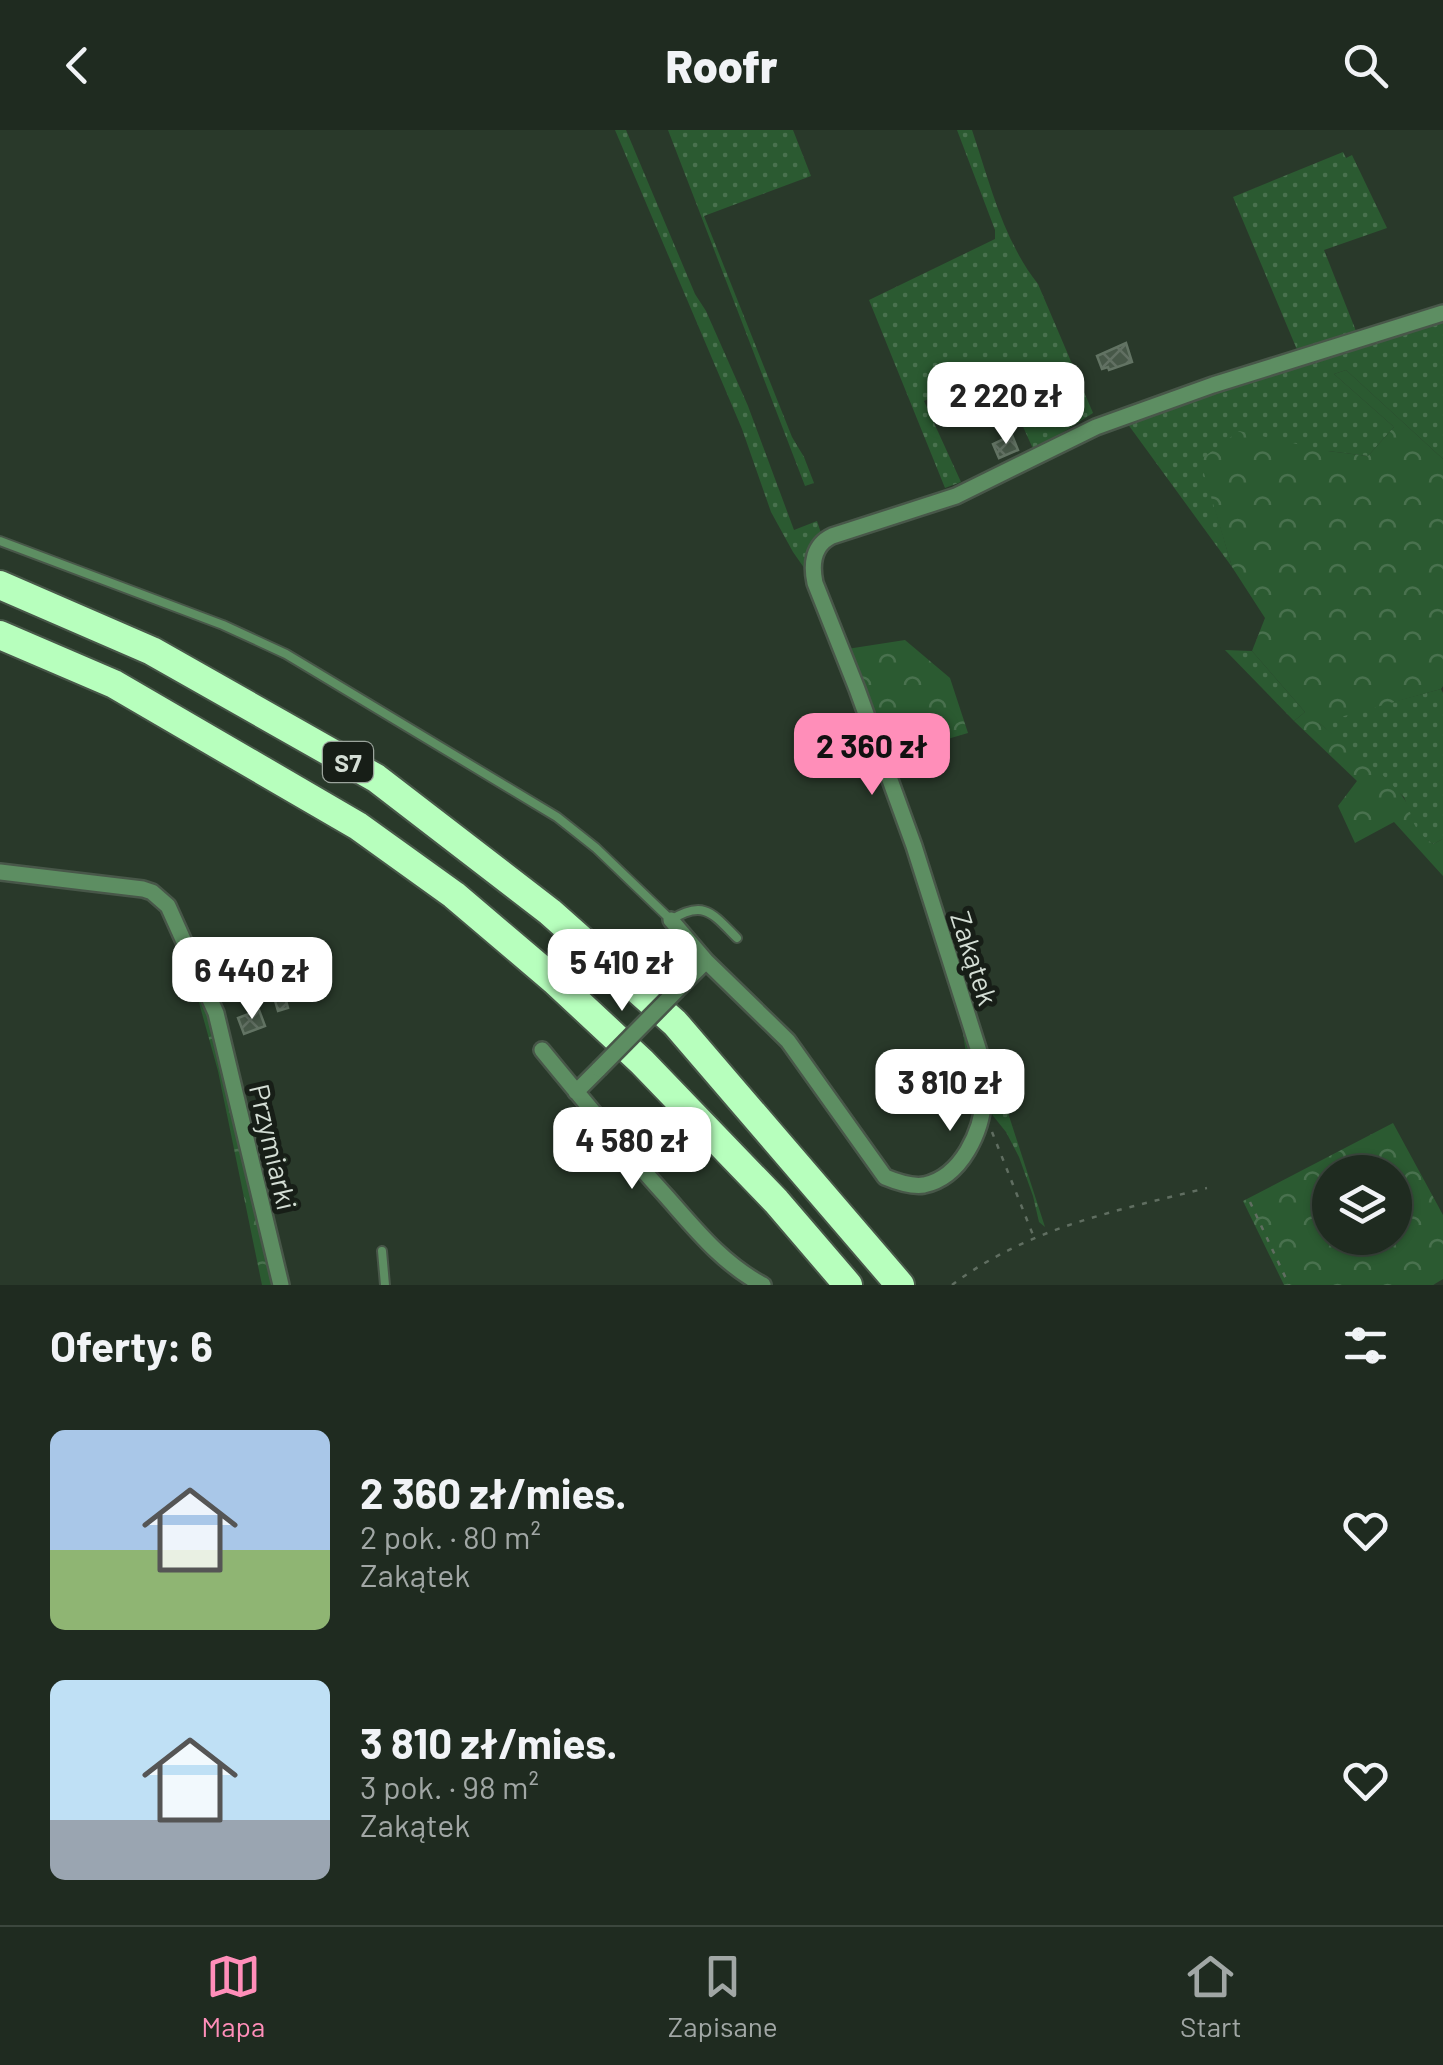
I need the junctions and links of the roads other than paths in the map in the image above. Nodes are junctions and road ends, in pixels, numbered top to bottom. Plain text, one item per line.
1 (1443, 313) edge
2 (0, 542) edge
3 (0, 585) edge
4 (0, 636) edge
5 (0, 872) edge
6 (671, 920) junction
7 (737, 938) dead end
8 (706, 960) junction
9 (542, 1050) dead end
10 (576, 1092) junction
11 (382, 1251) dead end
12 (281, 1285) edge
13 (385, 1285) edge
14 (763, 1285) edge
15 (848, 1285) edge
16 (900, 1285) edge

1 - 8 street, Zakątek
2 - 6 lane, Zakątek
3 - 16 highway, S7
4 - 15 highway, S7
5 - 12 street, Przymiarki
6 - 7 lane
6 - 8 street, Zakątek
8 - 10 street, bridge
9 - 10 street
10 - 14 street
11 - 13 lane

